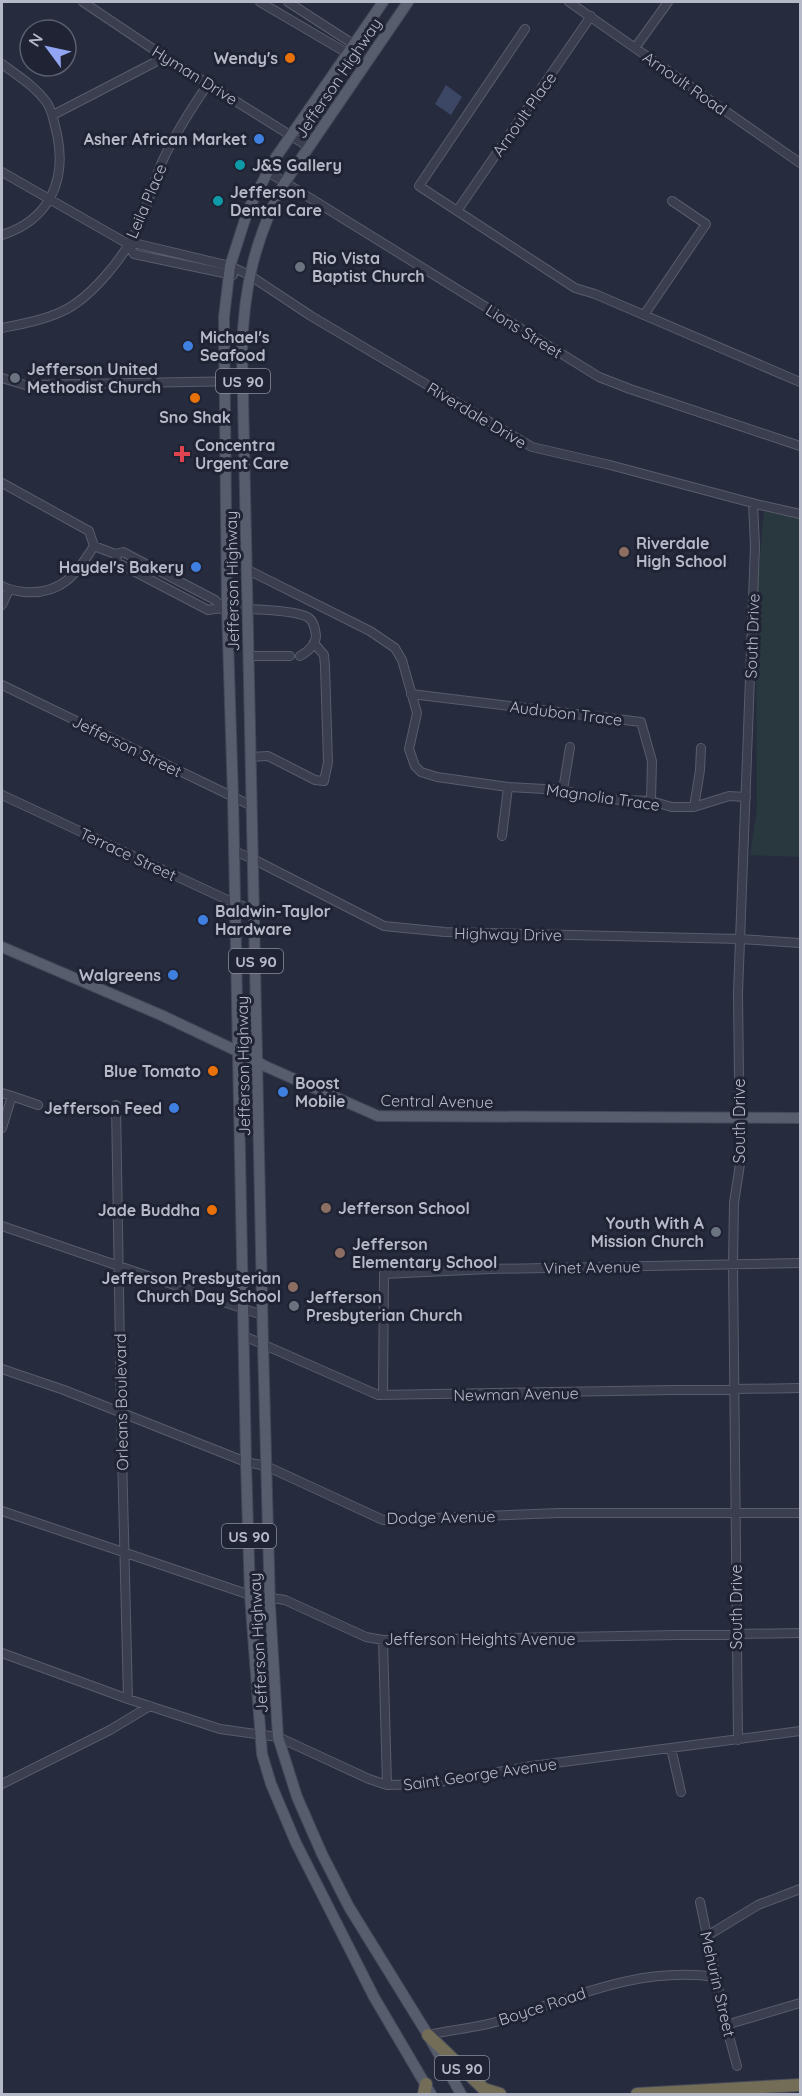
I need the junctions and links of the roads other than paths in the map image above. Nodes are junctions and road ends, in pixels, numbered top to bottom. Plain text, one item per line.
1 (82, 2) edge
2 (260, 2) edge
3 (288, 2) edge
4 (383, 2) edge
5 (408, 2) edge
6 (569, 2) edge
7 (668, 2) edge
8 (591, 16) junction
9 (525, 29) dead end
10 (635, 48) junction
11 (350, 49) junction
12 (165, 57) junction
13 (369, 59) junction
14 (2, 64) edge
15 (208, 84) junction
16 (53, 115) junction
17 (291, 135) junction
18 (309, 147) junction
19 (801, 164) edge
20 (2, 172) edge
21 (268, 172) junction
22 (285, 182) junction
23 (50, 199) junction
24 (672, 201) dead end
25 (457, 212) junction
26 (2, 235) edge
27 (128, 244) junction
28 (230, 271) junction
29 (249, 275) junction
30 (644, 315) junction
31 (2, 328) edge
32 (2, 378) edge
33 (243, 381) junction
34 (224, 382) junction
35 (801, 382) edge
36 (801, 446) edge
37 (2, 483) edge
38 (753, 502) junction
39 (801, 514) edge
40 (94, 546) junction
41 (115, 554) junction
42 (246, 569) junction
43 (5, 588) edge
44 (2, 604) edge
45 (225, 608) junction
46 (248, 610) junction
47 (314, 643) junction
48 (249, 656) junction
49 (290, 656) dead end
50 (300, 656) dead end
51 (2, 685) edge
52 (411, 694) junction
53 (570, 747) dead end
54 (701, 748) dead end
55 (251, 756) junction
56 (508, 787) junction
57 (563, 790) junction
58 (2, 795) edge
59 (233, 797) junction
60 (746, 797) junction
61 (651, 801) junction
62 (252, 806) junction
63 (694, 807) junction
64 (502, 836) dead end
65 (234, 851) junction
66 (253, 859) junction
67 (234, 903) junction
68 (254, 910) junction
69 (740, 939) junction
70 (801, 943) edge
71 (2, 947) edge
72 (237, 1051) junction
73 (258, 1062) junction
74 (2, 1092) edge
75 (12, 1096) junction
76 (38, 1105) dead end
77 (116, 1105) dead end
78 (740, 1118) junction
79 (801, 1118) edge
80 (2, 1128) edge
81 (2, 1226) edge
82 (801, 1263) edge
83 (733, 1264) junction
84 (119, 1267) junction
85 (244, 1309) junction
86 (262, 1315) junction
87 (244, 1336) junction
88 (263, 1344) junction
89 (2, 1369) edge
90 (801, 1388) edge
91 (734, 1390) junction
92 (383, 1395) junction
93 (121, 1412) junction
94 (246, 1462) junction
95 (266, 1466) junction
96 (2, 1511) edge
97 (801, 1513) edge
98 (737, 1514) junction
99 (125, 1553) junction
100 (250, 1595) junction
101 (270, 1599) junction
102 (801, 1634) edge
103 (736, 1635) junction
104 (383, 1641) junction
105 (2, 1653) edge
106 (128, 1699) junction
107 (150, 1706) junction
108 (801, 1731) edge
109 (260, 1735) junction
110 (278, 1737) junction
111 (738, 1740) junction
112 (670, 1748) junction
113 (2, 1784) edge
114 (387, 1785) junction
115 (681, 1792) dead end
116 (801, 1889) edge
117 (700, 1902) dead end
118 (349, 1907) junction
119 (333, 1916) junction
120 (706, 1936) junction
121 (716, 1977) junction
122 (801, 2004) edge
123 (726, 2025) junction
124 (428, 2035) junction
125 (737, 2066) dead end
126 (801, 2085) edge
127 (427, 2091) edge
128 (461, 2094) edge
129 (500, 2094) edge
130 (637, 2094) edge

1 - 12 street, Hyman Drive
2 - 11 street
3 - 11 street
4 - 11 main road, Jefferson Highway / US 90
5 - 13 main road, Jefferson Highway / US 90
6 - 8 street, Arnoult Road
7 - 10 street
8 - 10 street, Arnoult Road
8 - 25 street, Arnoult Place
9 - 25 street
10 - 19 street, Arnoult Road
11 - 13 street
11 - 17 main road, Jefferson Highway / US 90
12 - 15 street, Hyman Drive
12 - 16 street
13 - 18 main road, Jefferson Highway / US 90
14 - 16 street
15 - 17 street, Hyman Drive
15 - 27 street, Leila Place
16 - 23 street
17 - 18 street, Hyman Drive
17 - 21 main road, Jefferson Highway / US 90
18 - 22 main road, Jefferson Highway / US 90
20 - 23 street
21 - 22 street, Lions Street
21 - 28 main road, Jefferson Highway / US 90
22 - 29 main road, Jefferson Highway / US 90
22 - 36 street, Lions Street
23 - 26 street
23 - 27 street
24 - 30 street
25 - 30 street
27 - 28 street
27 - 31 street, Leila Place
28 - 29 street
28 - 34 main road, Jefferson Highway / US 90
29 - 33 main road, Jefferson Highway / US 90
29 - 38 street, Riverdale Drive
30 - 35 street
32 - 34 street
33 - 34 street
33 - 42 main road, Jefferson Highway / US 90
34 - 45 main road, Jefferson Highway / US 90
37 - 40 street
38 - 39 street, Riverdale Drive
38 - 60 street, South Drive
40 - 41 street
40 - 43 street
41 - 45 street
41 - 45 street
42 - 46 main road, Jefferson Highway / US 90
42 - 52 street
43 - 44 street
45 - 46 street
45 - 59 main road, Jefferson Highway / US 90
46 - 47 street
46 - 48 main road, Jefferson Highway / US 90
47 - 50 street
47 - 55 street
48 - 49 street
48 - 55 main road, Jefferson Highway / US 90
51 - 59 street, Jefferson Street
52 - 56 street
52 - 61 street, Audubon Trace
53 - 57 street
54 - 63 street
55 - 62 main road, Jefferson Highway / US 90
56 - 57 street, Magnolia Trace
56 - 64 street
57 - 61 street, Magnolia Trace
58 - 67 street, Terrace Street
59 - 62 street, Jefferson Street
59 - 65 main road, Jefferson Highway / US 90
60 - 63 street, Magnolia Trace
60 - 69 street, South Drive
61 - 63 street, Magnolia Trace
62 - 66 main road, Jefferson Highway / US 90
65 - 66 street, Highway Drive
65 - 67 main road, Jefferson Highway / US 90
66 - 68 main road, Jefferson Highway / US 90
66 - 69 street, Highway Drive
67 - 68 street, Terrace Street
67 - 72 main road, Jefferson Highway / US 90
68 - 73 main road, Jefferson Highway / US 90
69 - 70 street, Highway Drive
69 - 78 street, South Drive
71 - 72 main road, Central Avenue
72 - 73 main road, Central Avenue
72 - 85 main road, Jefferson Highway / US 90
73 - 78 main road, Central Avenue
73 - 86 main road, Jefferson Highway / US 90
74 - 75 street
75 - 76 street
75 - 80 street
77 - 84 street, Orleans Boulevard
78 - 79 main road, Central Avenue
78 - 83 street, South Drive
81 - 84 street
82 - 83 street, Vinet Avenue
83 - 91 street, South Drive
83 - 92 street, Vinet Avenue
84 - 85 street
84 - 93 street, Orleans Boulevard
85 - 86 street
85 - 87 main road, Jefferson Highway / US 90
86 - 88 main road, Jefferson Highway / US 90
87 - 88 street, Newman Avenue
87 - 94 main road, Jefferson Highway / US 90
88 - 92 street, Newman Avenue
88 - 95 main road, Jefferson Highway / US 90
89 - 93 street, Dodge Avenue
90 - 91 street, Newman Avenue
91 - 92 street, Newman Avenue
91 - 98 street, South Drive
93 - 94 street, Dodge Avenue
93 - 99 street, Orleans Boulevard
94 - 95 street, Dodge Avenue
94 - 100 main road, Jefferson Highway / US 90
95 - 98 street, Dodge Avenue
95 - 101 main road, Jefferson Highway / US 90
96 - 99 street, Jefferson Heights Avenue
97 - 98 street, Dodge Avenue
98 - 103 street, South Drive
99 - 100 street, Jefferson Heights Avenue
99 - 106 street, Orleans Boulevard
100 - 101 street, Jefferson Heights Avenue
100 - 109 main road, Jefferson Highway / US 90
101 - 104 street, Jefferson Heights Avenue
101 - 110 main road, Jefferson Highway / US 90
102 - 103 street, Jefferson Heights Avenue
103 - 104 street, Jefferson Heights Avenue
103 - 111 street, South Drive
104 - 114 street
105 - 106 street, Saint George Avenue
106 - 107 street, Saint George Avenue
107 - 109 street, Saint George Avenue
107 - 113 street
108 - 111 street, Saint George Avenue
109 - 110 street, Saint George Avenue
109 - 119 main road, Jefferson Highway / US 90
110 - 114 street, Saint George Avenue
110 - 118 main road, Jefferson Highway / US 90
111 - 112 street, Saint George Avenue
112 - 114 street, Saint George Avenue
112 - 115 street
116 - 120 street
117 - 120 street, Mehurin Street
118 - 119 main road
118 - 124 main road, Jefferson Highway / US 90
119 - 127 main road, Jefferson Highway / US 90
120 - 121 street, Mehurin Street
121 - 123 street, Mehurin Street
121 - 124 street, Boyce Road
122 - 123 street
123 - 125 street, Mehurin Street
124 - 128 main road, Jefferson Highway
124 - 129 highway, US 90
126 - 130 highway

